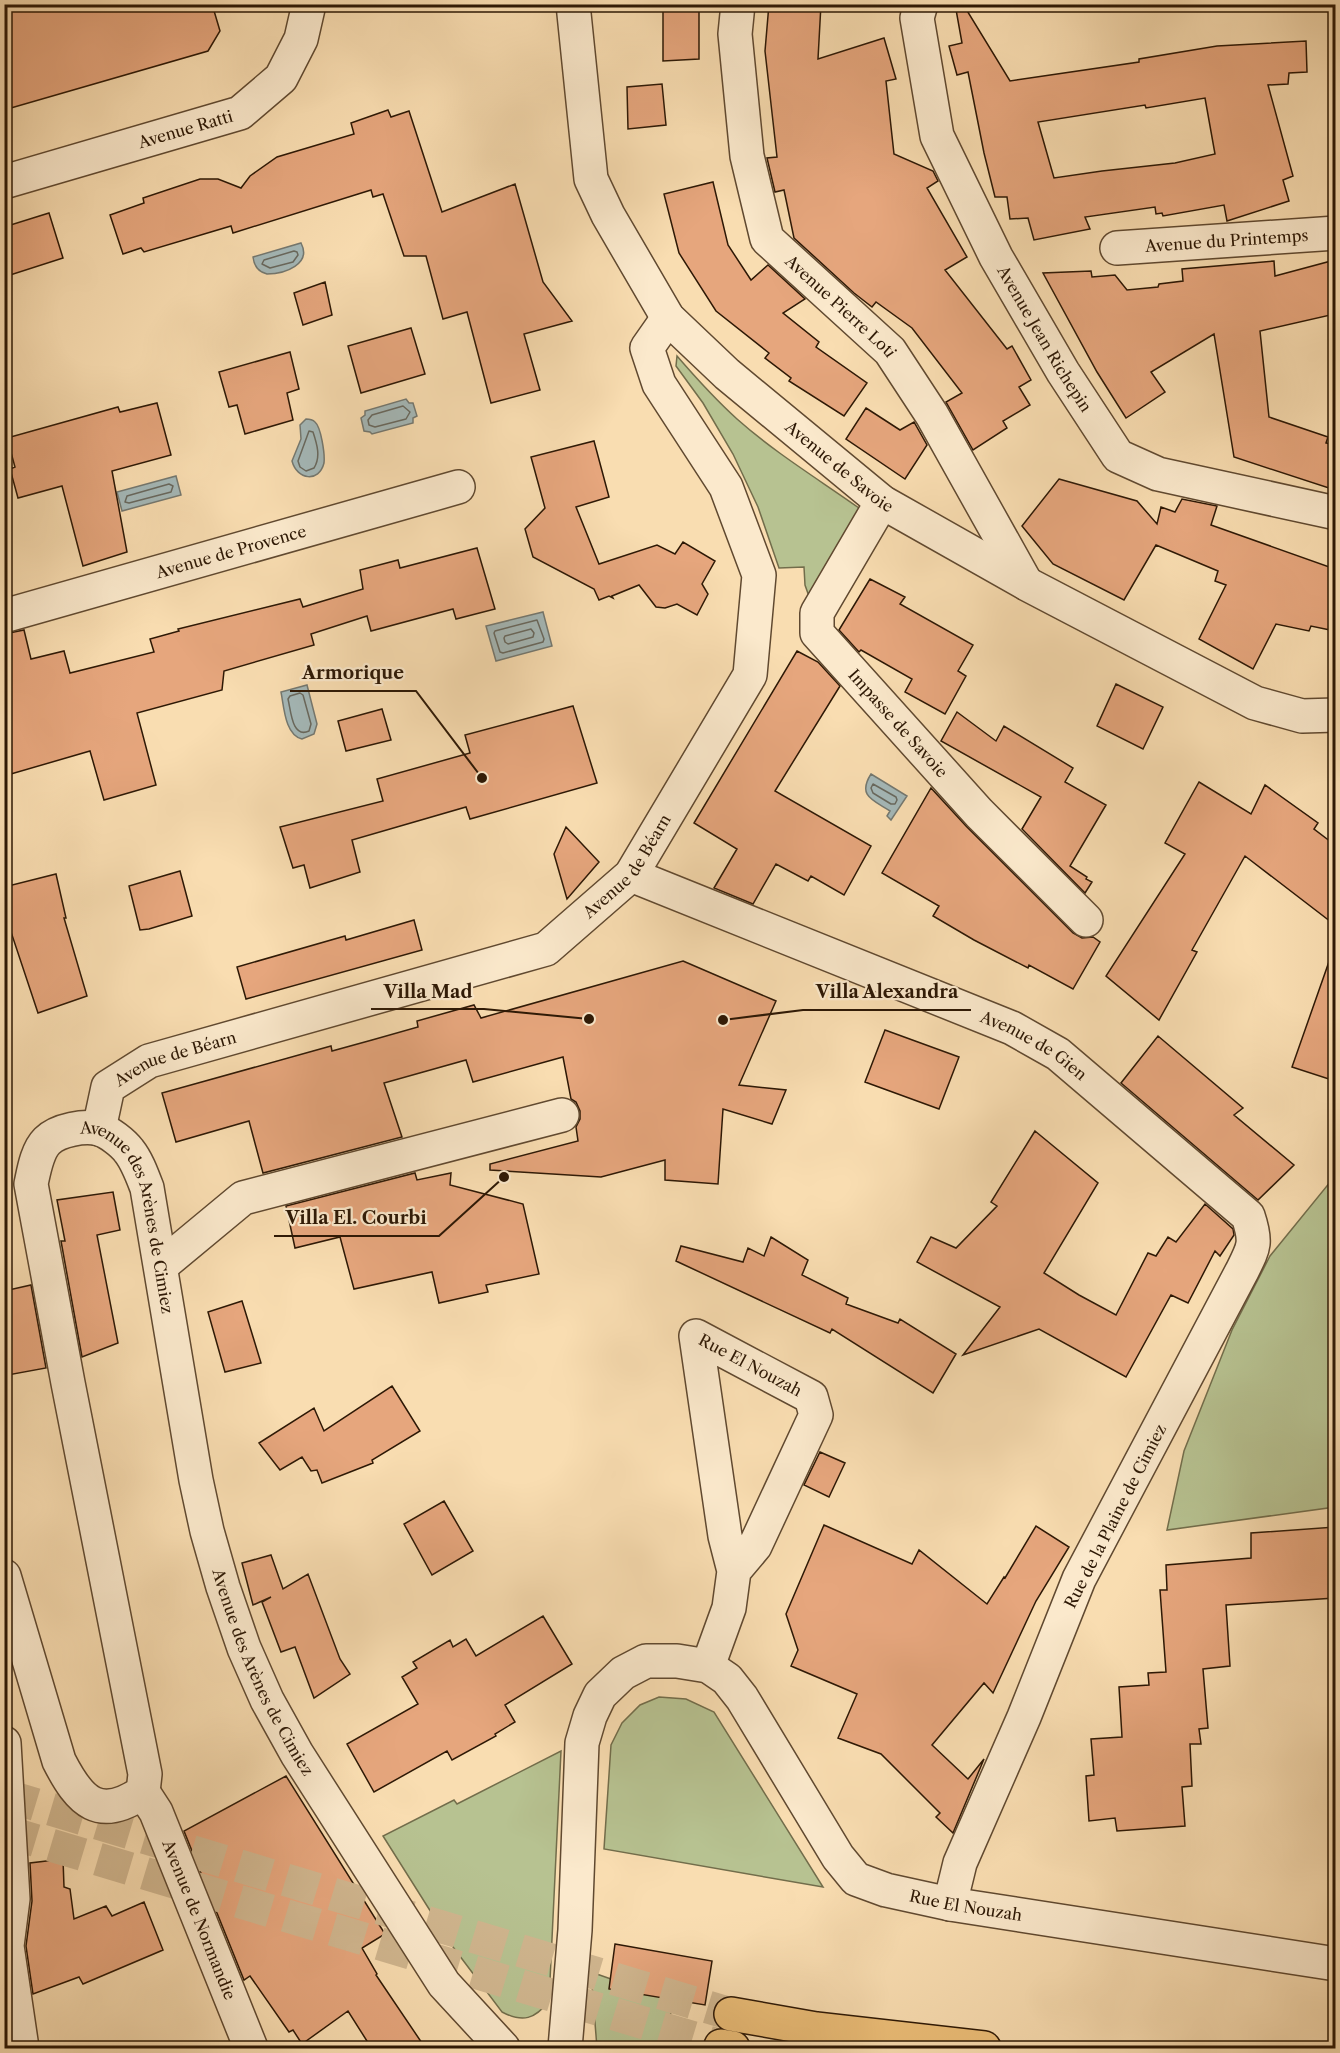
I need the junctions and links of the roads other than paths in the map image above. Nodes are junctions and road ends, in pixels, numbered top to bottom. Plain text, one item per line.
1 (309, 4) edge
2 (573, 4) edge
3 (738, 4) edge
4 (921, 4) edge
5 (4, 182) edge
6 (1335, 233) edge
7 (1117, 248) dead end
8 (668, 318) junction
9 (458, 487) dead end
10 (882, 502) junction
11 (1335, 513) edge
12 (1027, 584) junction
13 (4, 616) edge
14 (1335, 715) edge
15 (631, 875) junction
16 (1086, 920) dead end
17 (562, 1115) dead end
18 (99, 1129) junction
19 (1255, 1236) joint
20 (161, 1266) junction
21 (734, 1571) junction
22 (7, 1598) edge
23 (708, 1666) junction
24 (4, 1743) edge
25 (143, 1792) junction
26 (950, 1904) junction
27 (1335, 1964) edge
28 (731, 2014) tunnel mouth
29 (22, 2049) edge
30 (251, 2049) edge
31 (503, 2049) edge
32 (565, 2049) edge
33 (984, 2049) edge

1 - 5 street, Avenue Ratti
2 - 8 street, Avenue de Savoie
3 - 12 street, Avenue Pierre Loti
4 - 11 street, Avenue Jean Richepin
6 - 7 street, Avenue du Printemps
8 - 10 street, Avenue de Savoie
8 - 15 street, Avenue de Béarn
9 - 13 street, Avenue de Provence
10 - 12 street, Avenue de Savoie
10 - 16 street, Impasse de Savoie
12 - 14 street, Avenue de Savoie
15 - 18 street, Avenue de Béarn
15 - 19 street, Avenue de Gien
17 - 20 street
18 - 20 street, Avenue des Arènes de Cimiez
18 - 25 street, Avenue des Arènes de Cimiez
19 - 26 street, Rue de la Plaine de Cimiez
20 - 31 street, Avenue des Arènes de Cimiez
21 - 21 street, Rue El Nouzah
21 - 23 street, Rue El Nouzah
22 - 25 street
23 - 26 street, Rue El Nouzah
23 - 32 street, Rue El Nouzah
24 - 29 street
25 - 30 street, Avenue de Normandie
26 - 27 street, Rue El Nouzah
28 - 33 highway

